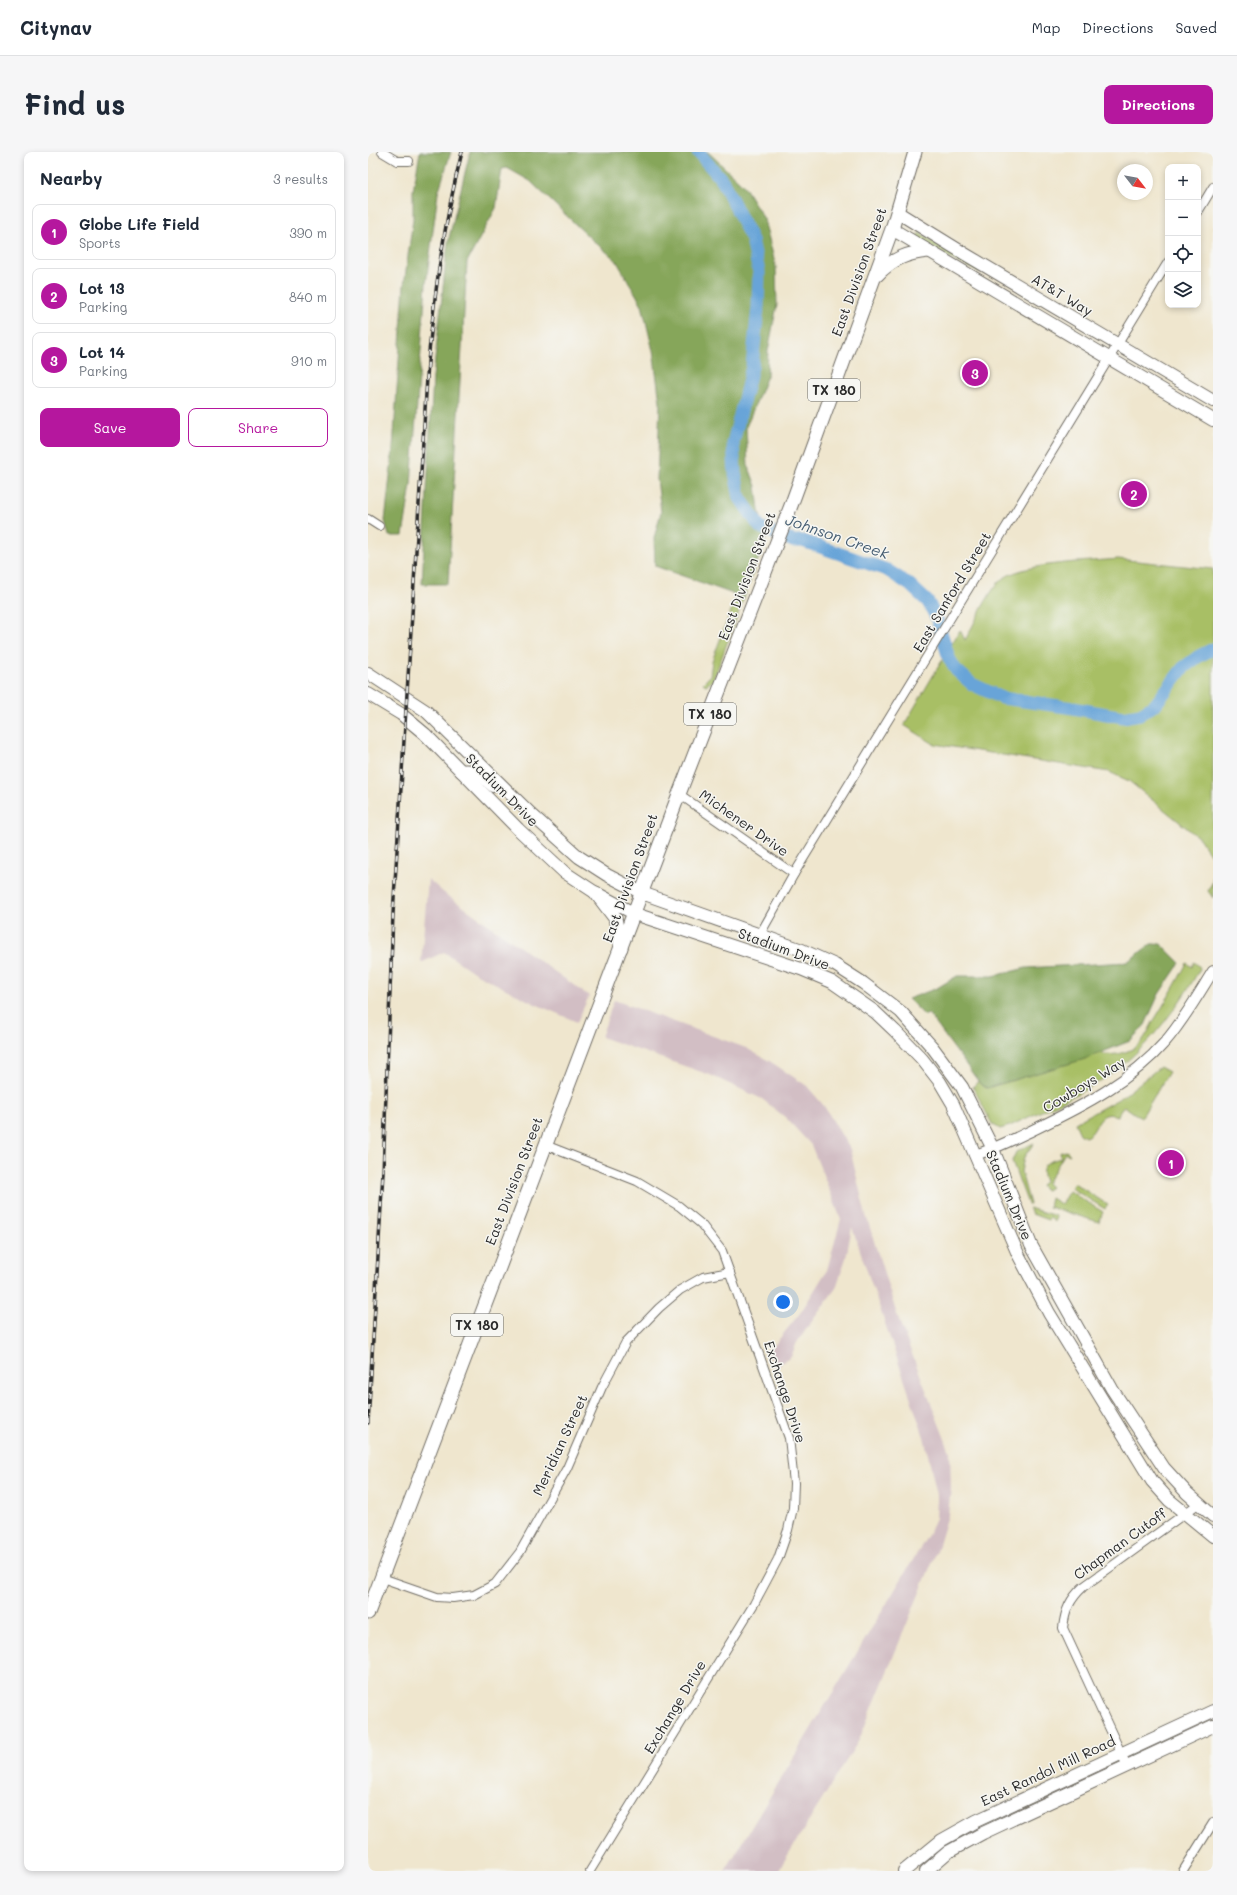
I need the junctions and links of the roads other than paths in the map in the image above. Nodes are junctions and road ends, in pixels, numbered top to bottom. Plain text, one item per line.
1 (382, 152) edge
2 (915, 152) edge
3 (409, 161) dead end
4 (1213, 187) edge
5 (1201, 207) edge
6 (897, 212) junction
7 (892, 229) junction
8 (928, 251) junction
9 (1165, 267) edge
10 (875, 276) junction
11 (1118, 346) junction
12 (1110, 359) junction
13 (1213, 401) edge
14 (1213, 420) edge
15 (368, 519) edge
16 (379, 526) dead end
17 (368, 673) edge
18 (368, 694) edge
19 (461, 771) junction
20 (679, 794) junction
21 (522, 805) junction
22 (794, 874) junction
23 (596, 892) junction
24 (642, 893) junction
25 (634, 914) junction
26 (759, 936) junction
27 (621, 949) junction
28 (1213, 971) edge
29 (885, 1000) junction
30 (875, 1012) junction
31 (545, 1145) junction
32 (994, 1149) junction
33 (975, 1155) junction
34 (730, 1272) junction
35 (1112, 1389) junction
36 (1100, 1396) junction
37 (1198, 1504) junction
38 (1184, 1513) junction
39 (1213, 1516) edge
40 (1213, 1536) edge
41 (382, 1578) junction
42 (368, 1613) edge
43 (1213, 1711) edge
44 (1213, 1726) edge
45 (1120, 1753) junction
46 (1127, 1766) junction
47 (1213, 1823) edge
48 (918, 1858) junction
49 (930, 1870) edge
50 (590, 1871) edge
51 (904, 1871) edge
52 (1183, 1871) edge

1 - 3 street
2 - 6 main road, East Division Street / TX 180
4 - 5 street
6 - 7 main road, East Division Street / TX 180
6 - 11 main road, AT&T Way
7 - 8 main road
7 - 10 main road, East Division Street / TX 180
8 - 10 main road
8 - 12 main road
9 - 11 street, East Sanford Street
10 - 20 main road, East Division Street / TX 180
11 - 12 street, East Sanford Street
11 - 13 main road, AT&T Way
12 - 14 main road
12 - 22 street, East Sanford Street
15 - 16 street
17 - 21 main road, Stadium Drive
18 - 19 main road, Stadium Drive
19 - 21 main road
19 - 23 main road, Stadium Drive
20 - 22 street, Michener Drive
20 - 24 main road, East Division Street / TX 180
21 - 24 main road, Stadium Drive
22 - 26 street, East Sanford Street
23 - 25 main road, Stadium Drive
23 - 27 main road
24 - 25 main road, East Division Street / TX 180
24 - 26 main road, Stadium Drive
25 - 27 main road, East Division Street / TX 180
25 - 30 main road, Stadium Drive
26 - 29 main road, Stadium Drive
27 - 31 main road, East Division Street / TX 180
28 - 32 street, Cowboys Way
29 - 30 main road
29 - 32 main road, Stadium Drive
30 - 33 main road, Stadium Drive
31 - 34 street, Exchange Drive
31 - 41 main road, East Division Street / TX 180
32 - 33 street, Cowboys Way
32 - 35 main road, Stadium Drive
33 - 36 main road, Stadium Drive
34 - 41 street, Meridian Street
34 - 50 street, Exchange Drive
35 - 36 main road
35 - 37 main road, Stadium Drive
36 - 38 main road, Stadium Drive
37 - 38 street, Chapman Cutoff
37 - 39 main road, Stadium Drive
38 - 40 main road, Stadium Drive
38 - 45 street, Chapman Cutoff
41 - 42 main road, East Division Street / TX 180
43 - 45 main road, East Randol Mill Road
44 - 46 main road, East Randol Mill Road
45 - 46 street, Chapman Cutoff
45 - 48 main road, East Randol Mill Road
46 - 49 main road, East Randol Mill Road
47 - 52 street
48 - 49 street
48 - 51 main road, East Randol Mill Road

